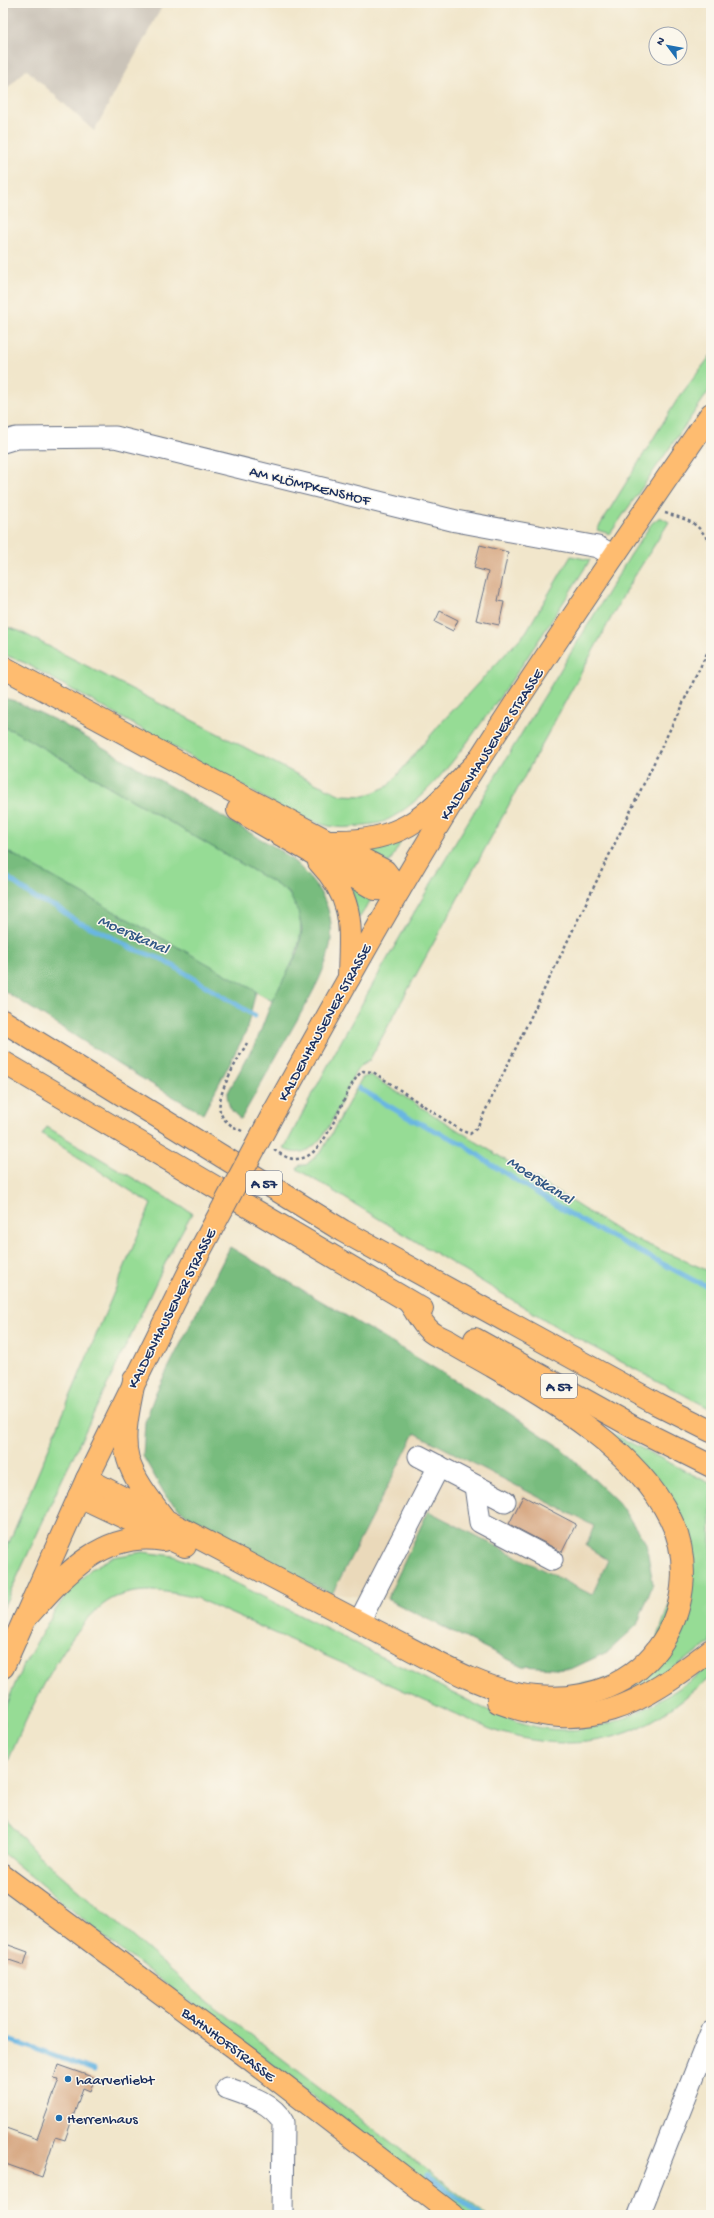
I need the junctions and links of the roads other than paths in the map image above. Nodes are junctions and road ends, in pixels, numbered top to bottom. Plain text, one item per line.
1 (711, 414) edge
2 (3, 442) edge
3 (614, 556) junction
4 (3, 667) edge
5 (3, 684) edge
6 (477, 762) junction
7 (328, 841) junction
8 (304, 848) junction
9 (400, 890) junction
10 (349, 978) junction
11 (3, 1011) edge
12 (3, 1021) edge
13 (64, 1060) junction
14 (3, 1062) edge
15 (410, 1302) junction
16 (134, 1380) junction
17 (711, 1431) edge
18 (420, 1456) dead end
19 (439, 1466) junction
20 (711, 1466) edge
21 (475, 1486) junction
22 (83, 1487) junction
23 (505, 1501) dead end
24 (167, 1521) junction
25 (180, 1544) junction
26 (552, 1560) dead end
27 (24, 1620) junction
28 (359, 1622) junction
29 (711, 1650) edge
30 (3, 1667) edge
31 (3, 1876) edge
32 (711, 2032) edge
33 (227, 2088) dead end
34 (282, 2215) edge
35 (453, 2215) edge
36 (639, 2215) edge

1 - 3 main road, KALDENHAUSENER STRASSE
2 - 3 street, AM KLÖMPKENSHOF
3 - 6 main road, KALDENHAUSENER STRASSE
4 - 7 main road
5 - 8 main road
6 - 7 main road
6 - 9 main road, KALDENHAUSENER STRASSE
7 - 9 main road
8 - 9 main road
8 - 10 main road
9 - 10 main road, KALDENHAUSENER STRASSE
10 - 16 main road, KALDENHAUSENER STRASSE, bridge
11 - 13 main road
12 - 13 main road, A 57
13 - 17 main road, A 57
14 - 15 main road, A 57
15 - 20 main road, A 57
15 - 28 main road
16 - 22 main road, KALDENHAUSENER STRASSE
16 - 24 main road
18 - 19 street
19 - 21 street
19 - 28 street
21 - 23 street
21 - 26 street
22 - 24 main road
22 - 25 main road
22 - 27 main road, KALDENHAUSENER STRASSE
24 - 28 main road
25 - 27 main road
25 - 29 main road
27 - 30 main road, KALDENHAUSENER STRASSE
31 - 35 main road, BAHNHOFSTRASSE
32 - 36 street
33 - 34 street

